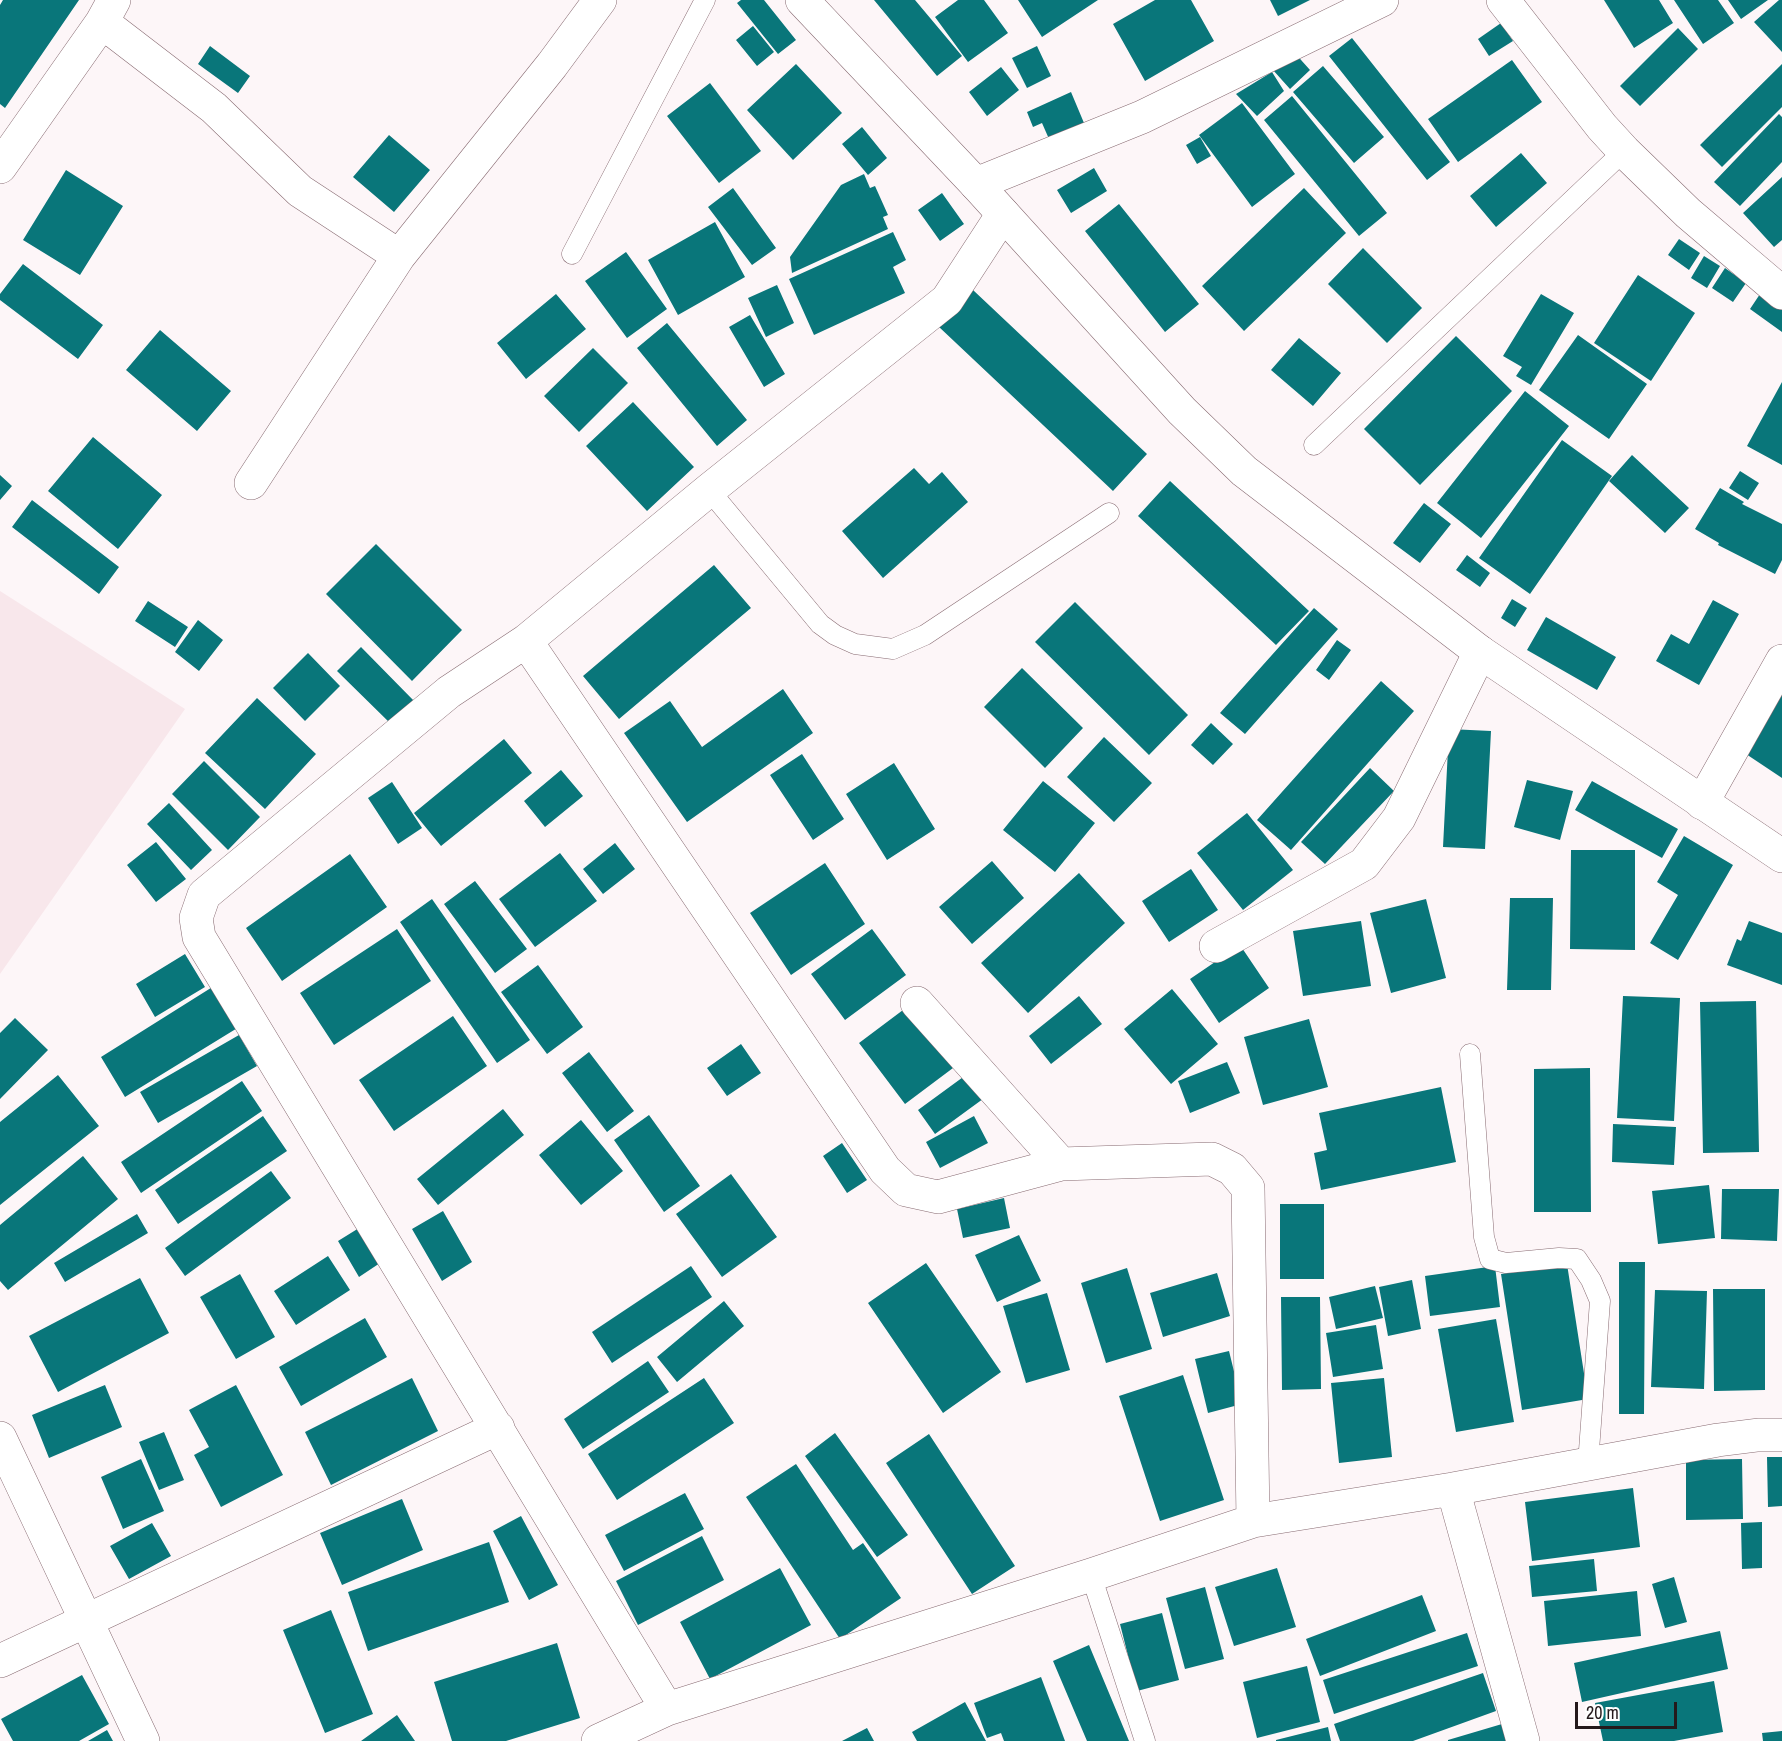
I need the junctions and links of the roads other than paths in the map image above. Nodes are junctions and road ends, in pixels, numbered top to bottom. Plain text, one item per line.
1 (600, 0) edge
2 (705, 0) edge
3 (1382, 0) edge
4 (1503, 0) edge
5 (805, 1) edge
6 (108, 11) edge
7 (1624, 152) junction
8 (0, 166) edge
9 (976, 184) junction
10 (1003, 214) junction
11 (572, 254) dead end
12 (399, 256) junction
13 (1782, 293) edge
14 (1314, 445) dead end
15 (251, 483) dead end
16 (710, 490) junction
17 (1109, 513) dead end
18 (526, 641) junction
19 (1480, 652) junction
20 (1782, 661) edge
21 (1702, 803) junction
22 (1782, 856) edge
23 (1216, 946) dead end
24 (917, 1003) dead end
25 (1470, 1054) dead end
26 (1061, 1164) junction
27 (498, 1428) junction
28 (1782, 1435) edge
29 (0, 1438) edge
30 (1588, 1464) junction
31 (1453, 1489) junction
32 (1252, 1521) junction
33 (1091, 1575) junction
34 (87, 1620) junction
35 (0, 1661) edge
36 (667, 1709) junction
37 (143, 1741) edge
38 (598, 1741) edge
39 (1145, 1741) edge
40 (1523, 1741) edge

1 - 12 street
2 - 11 lane
3 - 9 street
4 - 7 street
5 - 9 street
6 - 8 street
6 - 12 street
7 - 13 street
7 - 14 lane
9 - 10 street
10 - 16 street
10 - 19 street
12 - 15 street
16 - 17 lane
16 - 18 street
18 - 26 street
18 - 27 street
19 - 21 street
19 - 23 street
20 - 21 street
21 - 22 street
24 - 26 street
25 - 30 lane
26 - 32 street
27 - 34 street
27 - 36 street
28 - 30 street
29 - 34 street
30 - 31 street
31 - 32 street
31 - 40 street
32 - 33 street
33 - 36 street
33 - 39 lane
34 - 35 street
34 - 37 street
36 - 38 street

